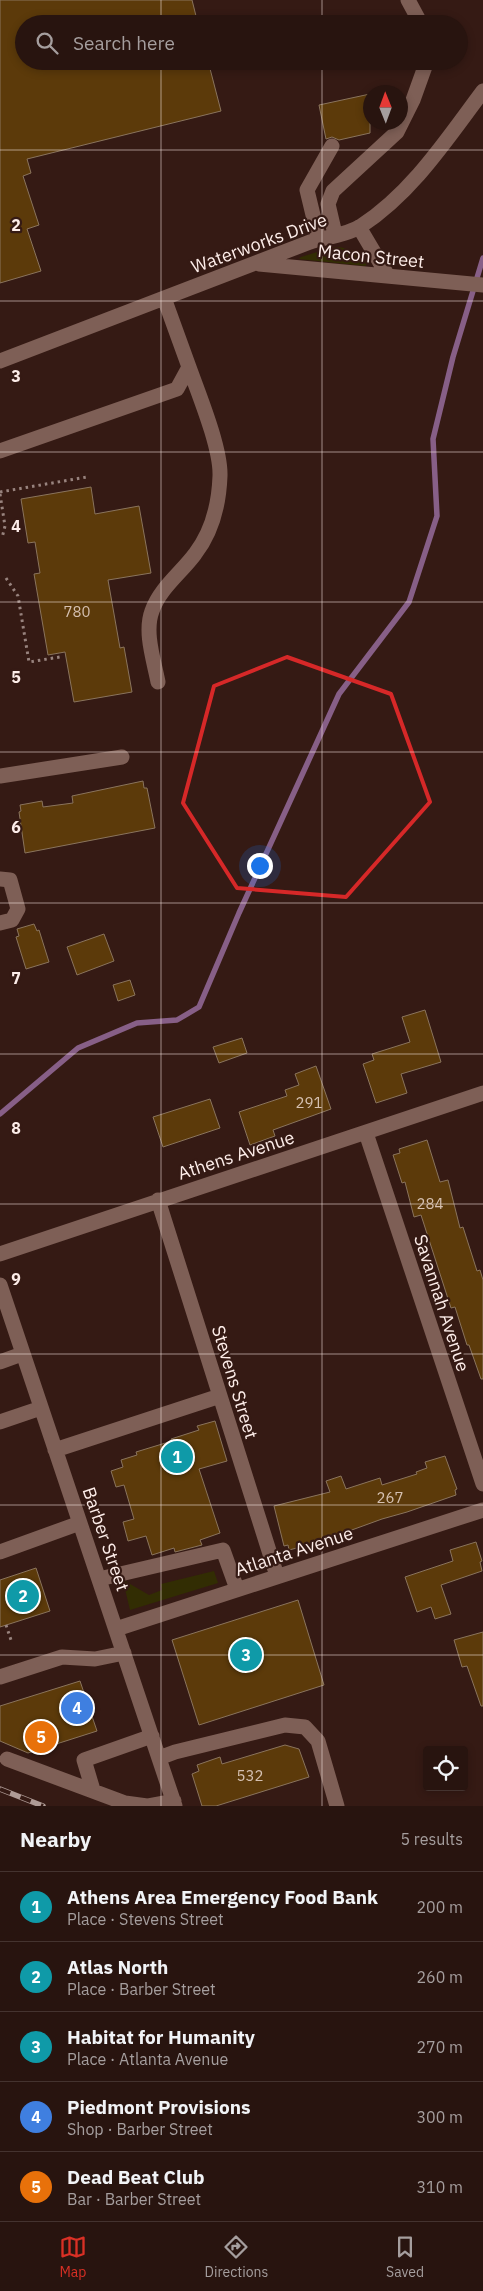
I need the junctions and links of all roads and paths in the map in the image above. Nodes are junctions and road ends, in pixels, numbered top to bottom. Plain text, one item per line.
1 (408, 0) edge
2 (416, 15) edge
3 (424, 70) edge
4 (483, 91) edge
5 (332, 146) dead end
6 (359, 227) junction
7 (336, 234) junction
8 (319, 240) junction
9 (255, 263) junction
10 (388, 276) junction
11 (483, 286) edge
12 (164, 298) junction
13 (0, 361) edge
14 (189, 367) junction
15 (0, 451) edge
16 (87, 478) dead end
17 (0, 493) edge
18 (2, 538) dead end
19 (6, 578) dead end
20 (60, 657) dead end
21 (158, 682) dead end
22 (122, 757) dead end
23 (0, 776) edge
24 (0, 879) edge
25 (0, 923) edge
26 (483, 1093) edge
27 (366, 1133) junction
28 (158, 1200) junction
29 (0, 1254) edge
30 (0, 1285) edge
31 (22, 1354) junction
32 (0, 1362) edge
33 (220, 1396) junction
34 (41, 1408) junction
35 (0, 1422) edge
36 (55, 1450) junction
37 (483, 1484) edge
38 (483, 1510) edge
39 (80, 1523) junction
40 (0, 1552) edge
41 (277, 1576) junction
42 (99, 1579) junction
43 (237, 1589) junction
44 (6, 1625) dead end
45 (116, 1629) junction
46 (11, 1640) dead end
47 (124, 1653) junction
48 (0, 1677) edge
49 (152, 1736) junction
50 (7, 1758) dead end
51 (160, 1758) junction
52 (93, 1790) junction
53 (175, 1803) edge
54 (337, 1806) edge

1 - 2 street
3 - 7 street
4 - 6 street, Waterworks Drive
5 - 8 street
6 - 7 street, Waterworks Drive
6 - 10 street
7 - 8 street, Waterworks Drive
8 - 9 street, Waterworks Drive
9 - 10 street, Macon Street
9 - 12 street, Waterworks Drive
10 - 11 street, Macon Street
12 - 13 street, Waterworks Drive
12 - 14 street
14 - 15 street
14 - 21 street
16 - 17 path
17 - 18 path
19 - 20 path
22 - 23 street
24 - 25 street
26 - 27 street, Athens Avenue
27 - 28 street, Athens Avenue
27 - 37 street, Savannah Avenue
28 - 29 street, Athens Avenue
28 - 33 street, Stevens Street
30 - 31 street, Barber Street
31 - 32 street
31 - 34 street, Barber Street
33 - 36 street
33 - 41 street, Stevens Street
34 - 35 street
34 - 36 street, Barber Street
36 - 39 street, Barber Street
38 - 41 street, Atlanta Avenue
39 - 40 street
39 - 42 street, Barber Street
41 - 43 street, Atlanta Avenue
42 - 43 street
42 - 45 street, Barber Street
43 - 45 street, Atlanta Avenue
44 - 46 path
45 - 47 street, Barber Street
47 - 48 street
47 - 49 street, Barber Street
49 - 51 street, Barber Street
49 - 52 street
50 - 52 street
51 - 53 street, Barber Street
51 - 54 street
52 - 53 street

